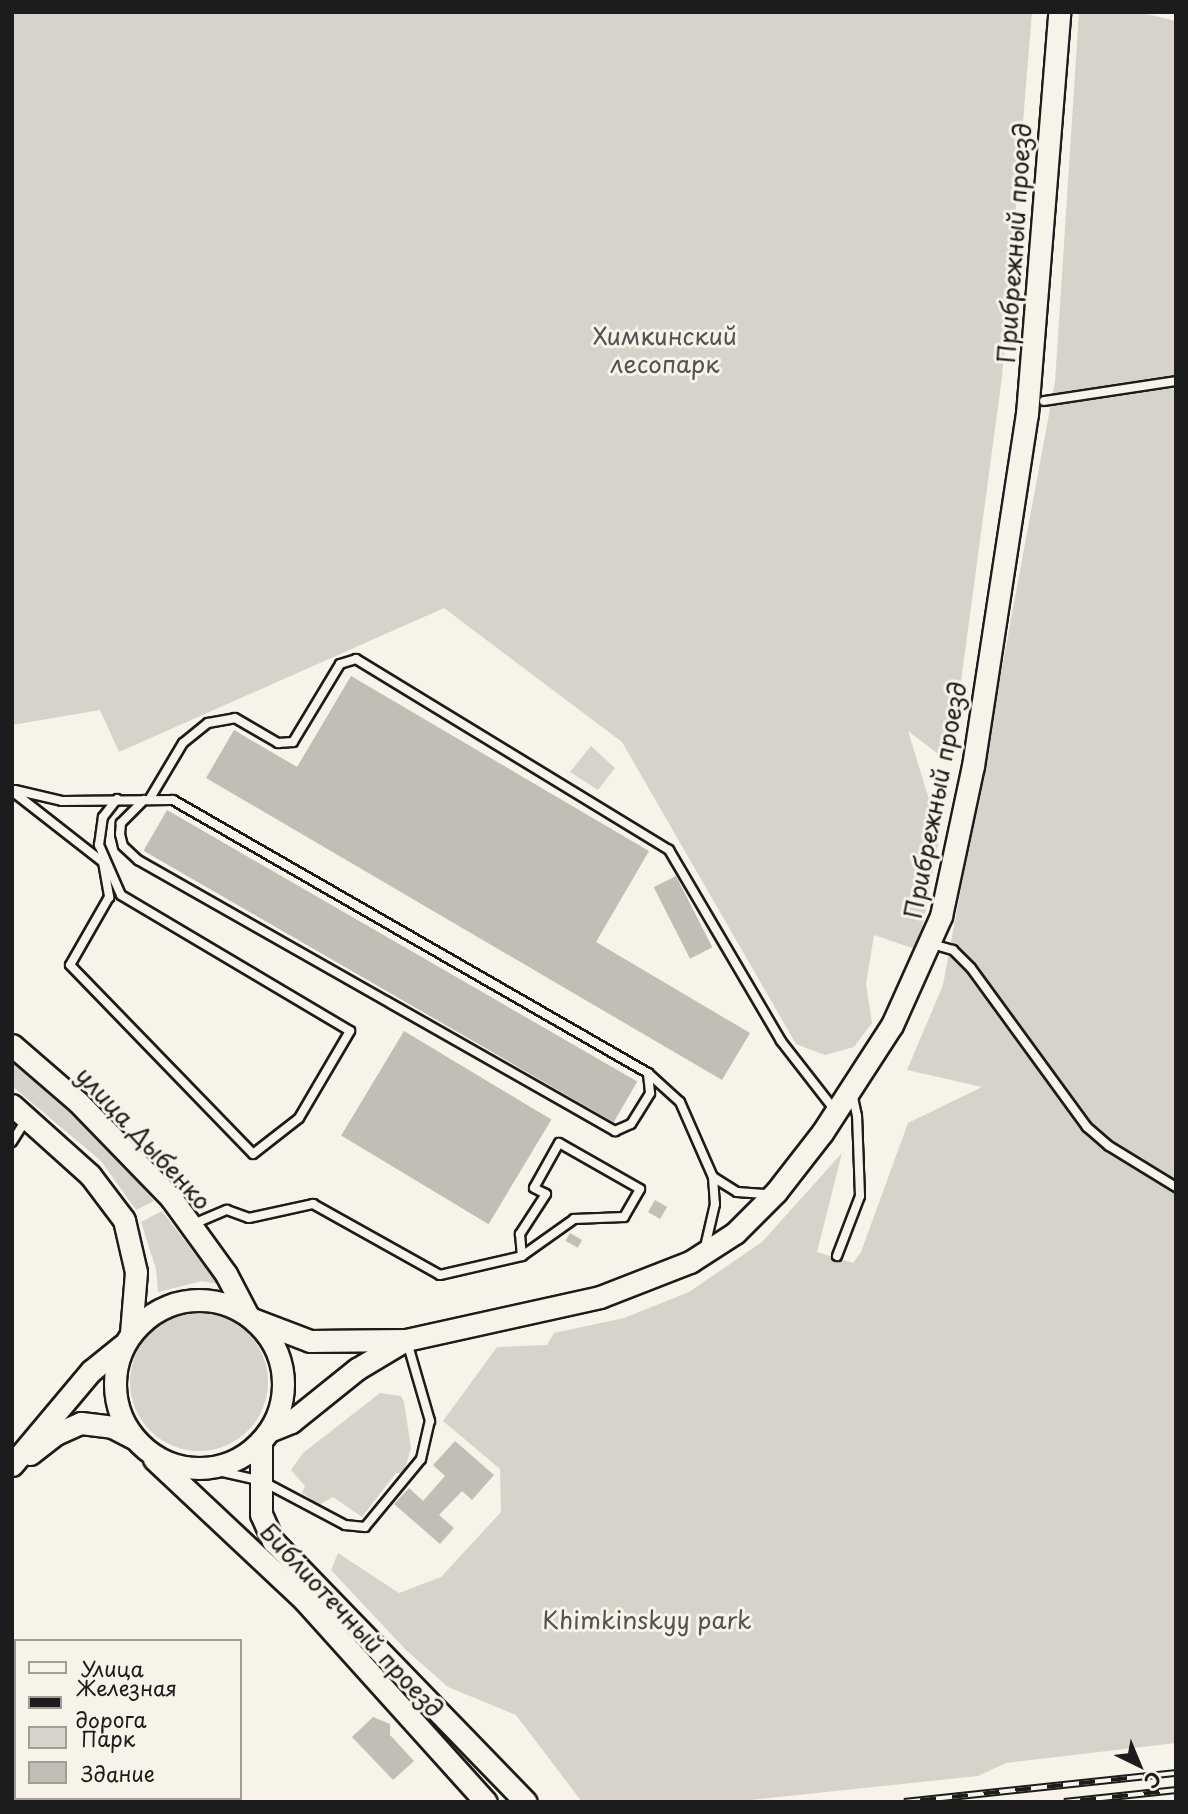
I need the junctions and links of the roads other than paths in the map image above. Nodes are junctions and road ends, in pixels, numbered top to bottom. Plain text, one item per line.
1 (1059, 12) edge
2 (1176, 381) edge
3 (1044, 401) dead end
4 (12, 790) edge
5 (117, 799) junction
6 (146, 800) junction
7 (103, 862) junction
8 (932, 944) junction
9 (12, 1045) edge
10 (648, 1073) junction
11 (851, 1090) junction
12 (20, 1112) edge
13 (836, 1112) junction
14 (12, 1142) edge
15 (713, 1177) junction
16 (1176, 1187) edge
17 (776, 1192) junction
18 (191, 1224) junction
19 (522, 1256) junction
20 (702, 1256) junction
21 (836, 1256) dead end
22 (251, 1317) junction
23 (128, 1338) junction
24 (406, 1340) junction
25 (265, 1436) junction
26 (139, 1444) junction
27 (12, 1467) edge
28 (205, 1468) junction
29 (262, 1481) junction
30 (486, 1802) edge
31 (526, 1802) edge

1 - 8 street, Прибрежный проезд
2 - 3 lane
4 - 5 lane
4 - 7 lane
5 - 6 lane
5 - 7 lane
6 - 10 lane
6 - 10 lane
6 - 13 lane
7 - 7 lane
8 - 11 street, Прибрежный проезд
8 - 16 lane
9 - 18 street, улица Дыбенко
10 - 15 lane
11 - 13 street, Прибрежный проезд
11 - 21 lane
12 - 14 lane
12 - 23 street
13 - 17 street, Прибрежный проезд
15 - 17 lane
15 - 20 lane
17 - 20 street, Прибрежный проезд
18 - 19 lane
18 - 22 street, улица Дыбенко
19 - 19 lane
20 - 24 street, Прибрежный проезд
22 - 23 street
22 - 24 street, Прибрежный проезд
22 - 25 street
23 - 26 street
23 - 27 street
24 - 25 street, Прибрежный проезд
24 - 29 lane
25 - 28 street
25 - 29 street, Библиотечный проезд
26 - 27 street
26 - 28 street
26 - 30 street, Библиотечный проезд
28 - 29 lane
29 - 31 street, Библиотечный проезд

